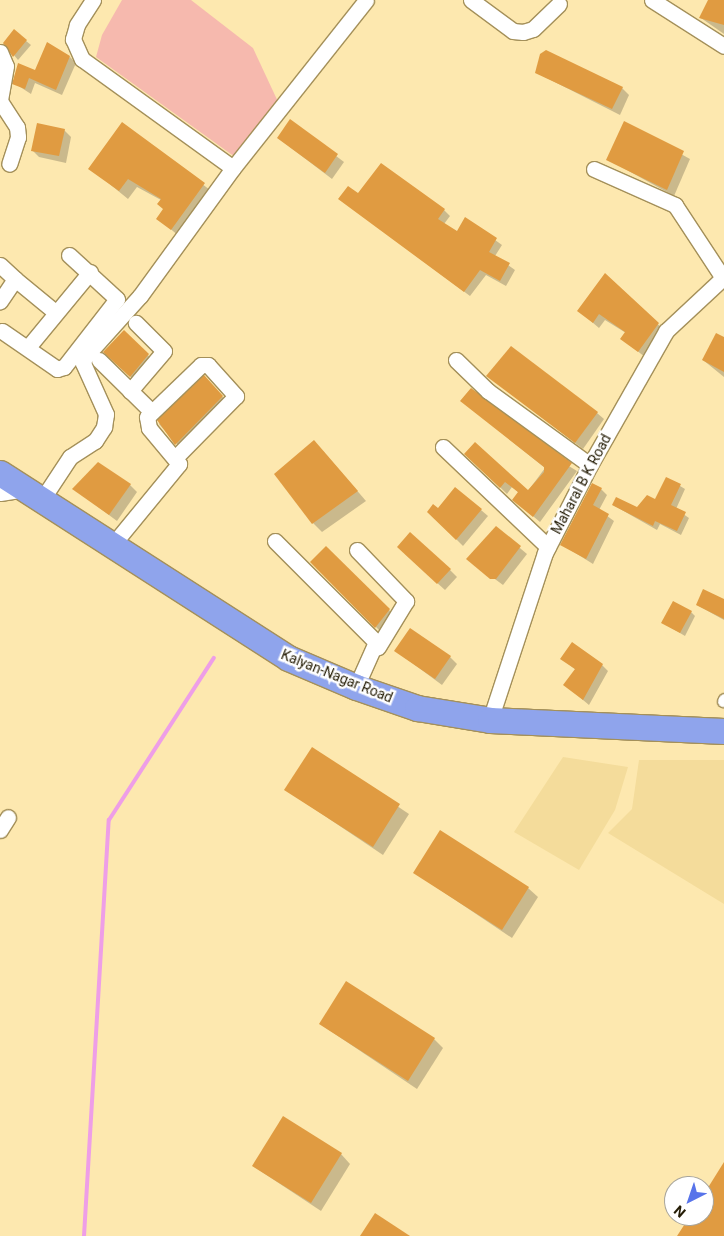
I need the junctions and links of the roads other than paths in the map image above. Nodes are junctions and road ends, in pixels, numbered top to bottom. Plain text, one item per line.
1 (93, 0) edge
2 (366, 0) edge
3 (472, 0) edge
4 (652, 0) edge
5 (559, 4) dead end
6 (724, 46) edge
7 (0, 52) edge
8 (9, 164) dead end
9 (233, 168) junction
10 (594, 169) dead end
11 (69, 255) dead end
12 (0, 264) edge
13 (90, 272) junction
14 (723, 278) edge
15 (15, 279) junction
16 (0, 300) edge
17 (56, 312) junction
18 (136, 323) dead end
19 (1, 329) edge
20 (29, 346) junction
21 (99, 360) dead end
22 (456, 360) dead end
23 (130, 391) junction
24 (152, 412) junction
25 (443, 447) dead end
26 (176, 457) junction
27 (590, 465) junction
28 (0, 473) edge
29 (22, 494) edge
30 (275, 541) dead end
31 (548, 546) junction
32 (110, 548) junction
33 (357, 550) dead end
34 (378, 647) junction
35 (356, 687) junction
36 (490, 720) junction
37 (724, 731) edge

1 - 9 street
2 - 9 street
3 - 5 street
4 - 6 street
7 - 8 street
9 - 29 street
10 - 14 street
11 - 13 street
12 - 15 street
13 - 17 street
13 - 20 street
14 - 27 street, Maharal B K Road
15 - 16 street
15 - 17 street
17 - 20 street
18 - 23 street
19 - 20 street
21 - 23 street
22 - 27 street
23 - 24 street
24 - 26 street
24 - 26 street
25 - 31 street
26 - 32 street
27 - 31 street, Maharal B K Road
28 - 29 highway, Kalyan-Nagar Road
29 - 32 highway, Kalyan-Nagar Road
30 - 34 street
31 - 36 street, Maharal B K Road
32 - 35 highway, Kalyan-Nagar Road
33 - 34 street
34 - 35 street
35 - 36 highway, Kalyan-Nagar Road
36 - 37 highway, Kalyan-Nagar Road

